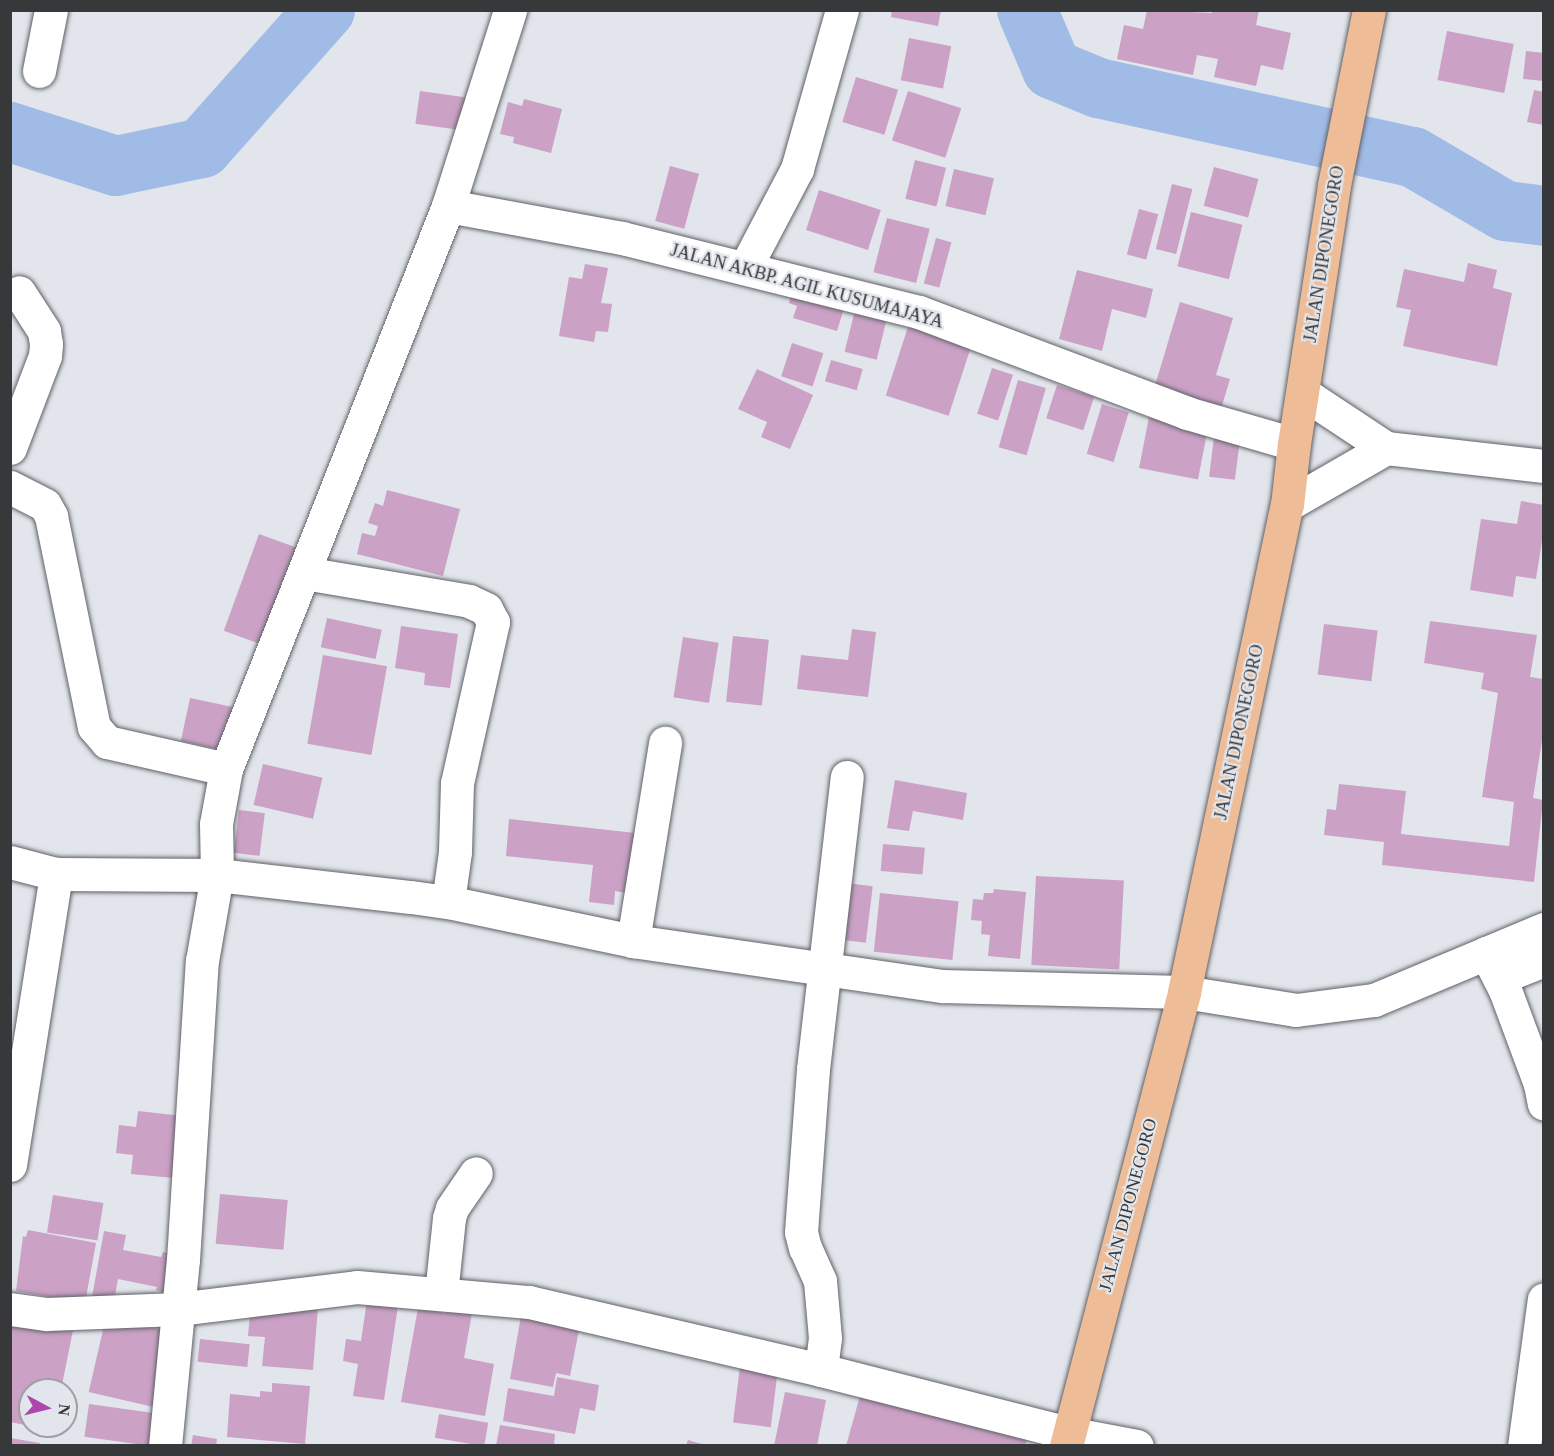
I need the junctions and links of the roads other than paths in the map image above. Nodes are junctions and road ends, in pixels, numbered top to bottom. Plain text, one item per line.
1 (51, 10) edge
2 (510, 10) edge
3 (842, 10) edge
4 (1369, 10) edge
5 (39, 71) dead end
6 (448, 206) junction
7 (745, 268) junction
8 (19, 291) dead end
9 (1303, 393) junction
10 (1294, 444) junction
11 (10, 448) edge
12 (1386, 448) junction
13 (1544, 466) edge
14 (10, 487) edge
15 (1287, 506) junction
16 (304, 573) junction
17 (665, 743) dead end
18 (226, 769) junction
19 (847, 777) dead end
20 (10, 862) edge
21 (56, 874) junction
22 (217, 875) junction
23 (448, 902) junction
24 (1544, 929) edge
25 (633, 941) junction
26 (1544, 960) edge
27 (1492, 965) junction
28 (825, 968) junction
29 (1184, 992) junction
30 (1544, 1104) edge
31 (10, 1165) edge
32 (476, 1173) dead end
33 (441, 1294) junction
34 (1544, 1299) edge
35 (10, 1309) edge
36 (178, 1309) junction
37 (821, 1370) junction
38 (1067, 1439) edge
39 (165, 1446) edge
40 (1137, 1446) edge
41 (1524, 1446) edge

1 - 5 street
2 - 6 street
3 - 7 street
4 - 9 main road, JALAN DIPONEGORO
6 - 7 street, JALAN AKBP. AGIL KUSUMAJAYA
6 - 16 street
7 - 10 street, JALAN AKBP. AGIL KUSUMAJAYA
8 - 11 street
9 - 10 main road, JALAN DIPONEGORO
9 - 12 street
10 - 15 main road, JALAN DIPONEGORO
12 - 13 street
12 - 15 street
14 - 18 street
15 - 29 main road, JALAN DIPONEGORO
16 - 18 street
16 - 23 street
17 - 25 street
18 - 22 street
19 - 28 street
20 - 21 street
21 - 22 street
21 - 31 street
22 - 23 street
22 - 36 street
23 - 25 street
24 - 27 street
25 - 28 street
26 - 27 street
27 - 29 street
27 - 30 street
28 - 29 street
28 - 37 street
29 - 38 main road, JALAN DIPONEGORO
32 - 33 street
33 - 36 street
33 - 37 street
34 - 41 street
35 - 36 street
36 - 39 street
37 - 38 street
38 - 40 street

